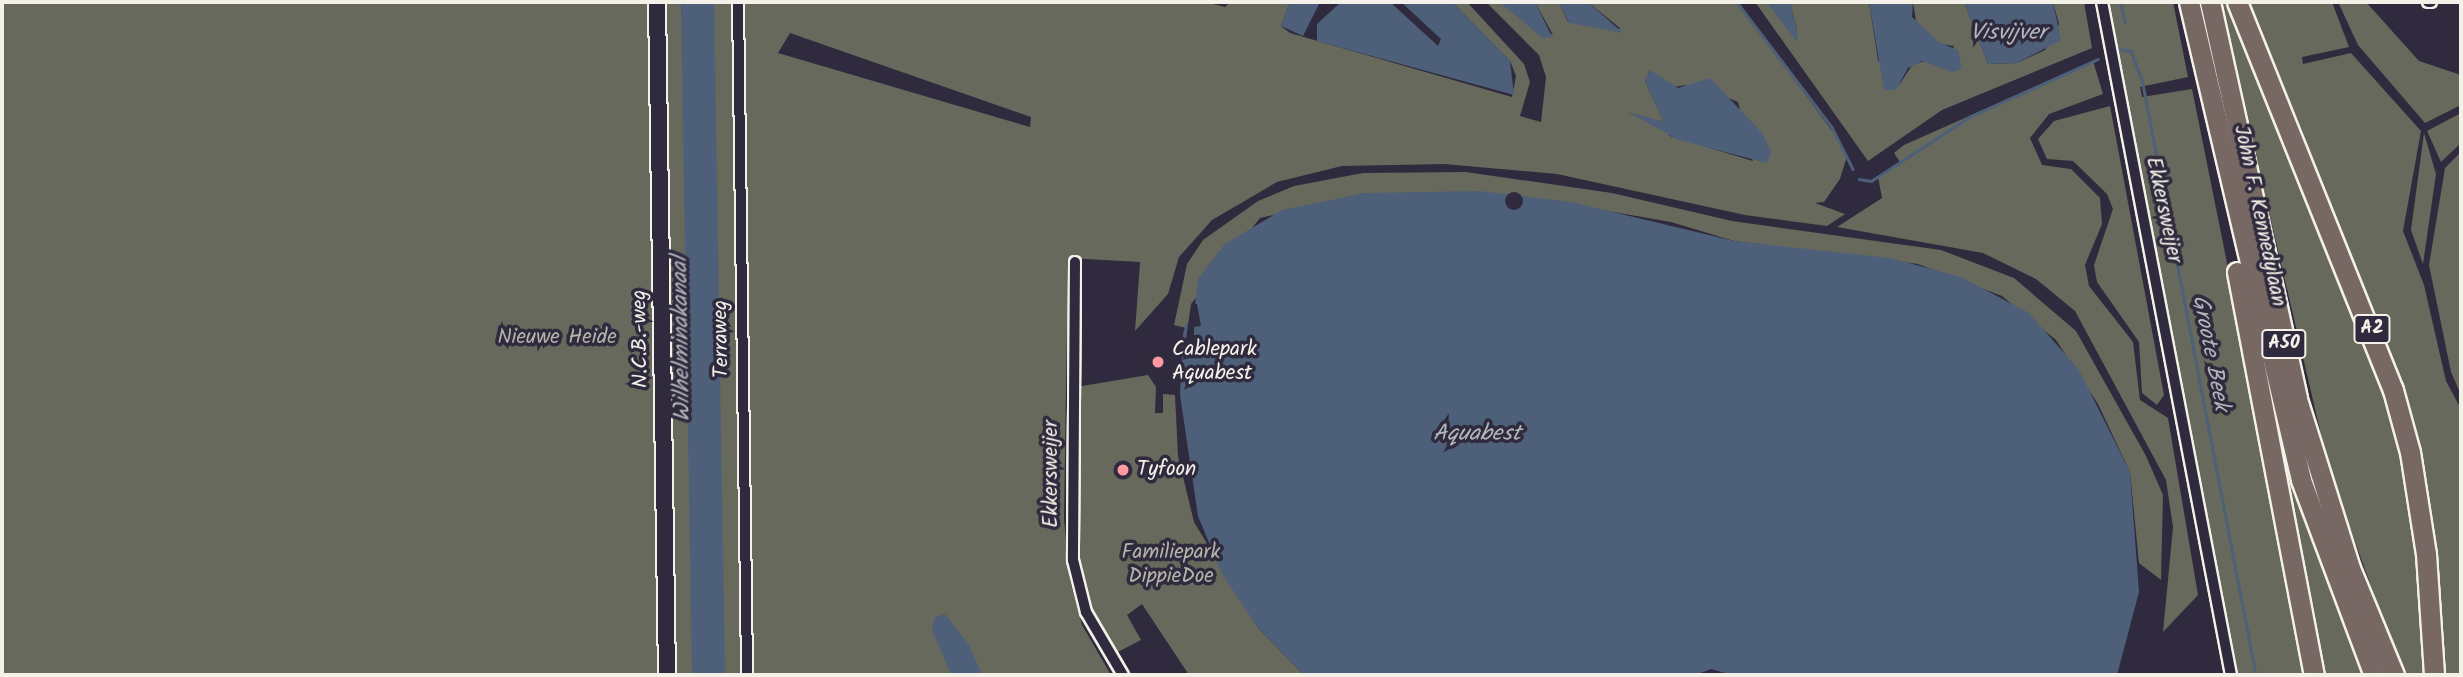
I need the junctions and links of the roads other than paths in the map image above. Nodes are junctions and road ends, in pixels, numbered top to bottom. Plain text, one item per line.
1 (657, 2) edge
2 (738, 2) edge
3 (2102, 2) edge
4 (2189, 2) edge
5 (2210, 2) edge
6 (2236, 2) edge
7 (2217, 129) junction
8 (1075, 262) dead end
9 (667, 675) edge
10 (747, 675) edge
11 (1123, 675) edge
12 (2231, 675) edge
13 (2314, 675) edge
14 (2374, 675) edge
15 (2394, 675) edge
16 (2434, 675) edge

1 - 9 street, N.C.B.-weg
2 - 10 street, Terraweg
3 - 12 street, Ekkersweijer
4 - 7 highway, John F. Kennedylaan / A50
5 - 15 highway, John F. Kennedylaan / A50
6 - 16 highway, A2
7 - 13 highway, A50
7 - 14 highway, John F. Kennedylaan / A50
8 - 11 street, Ekkersweijer

